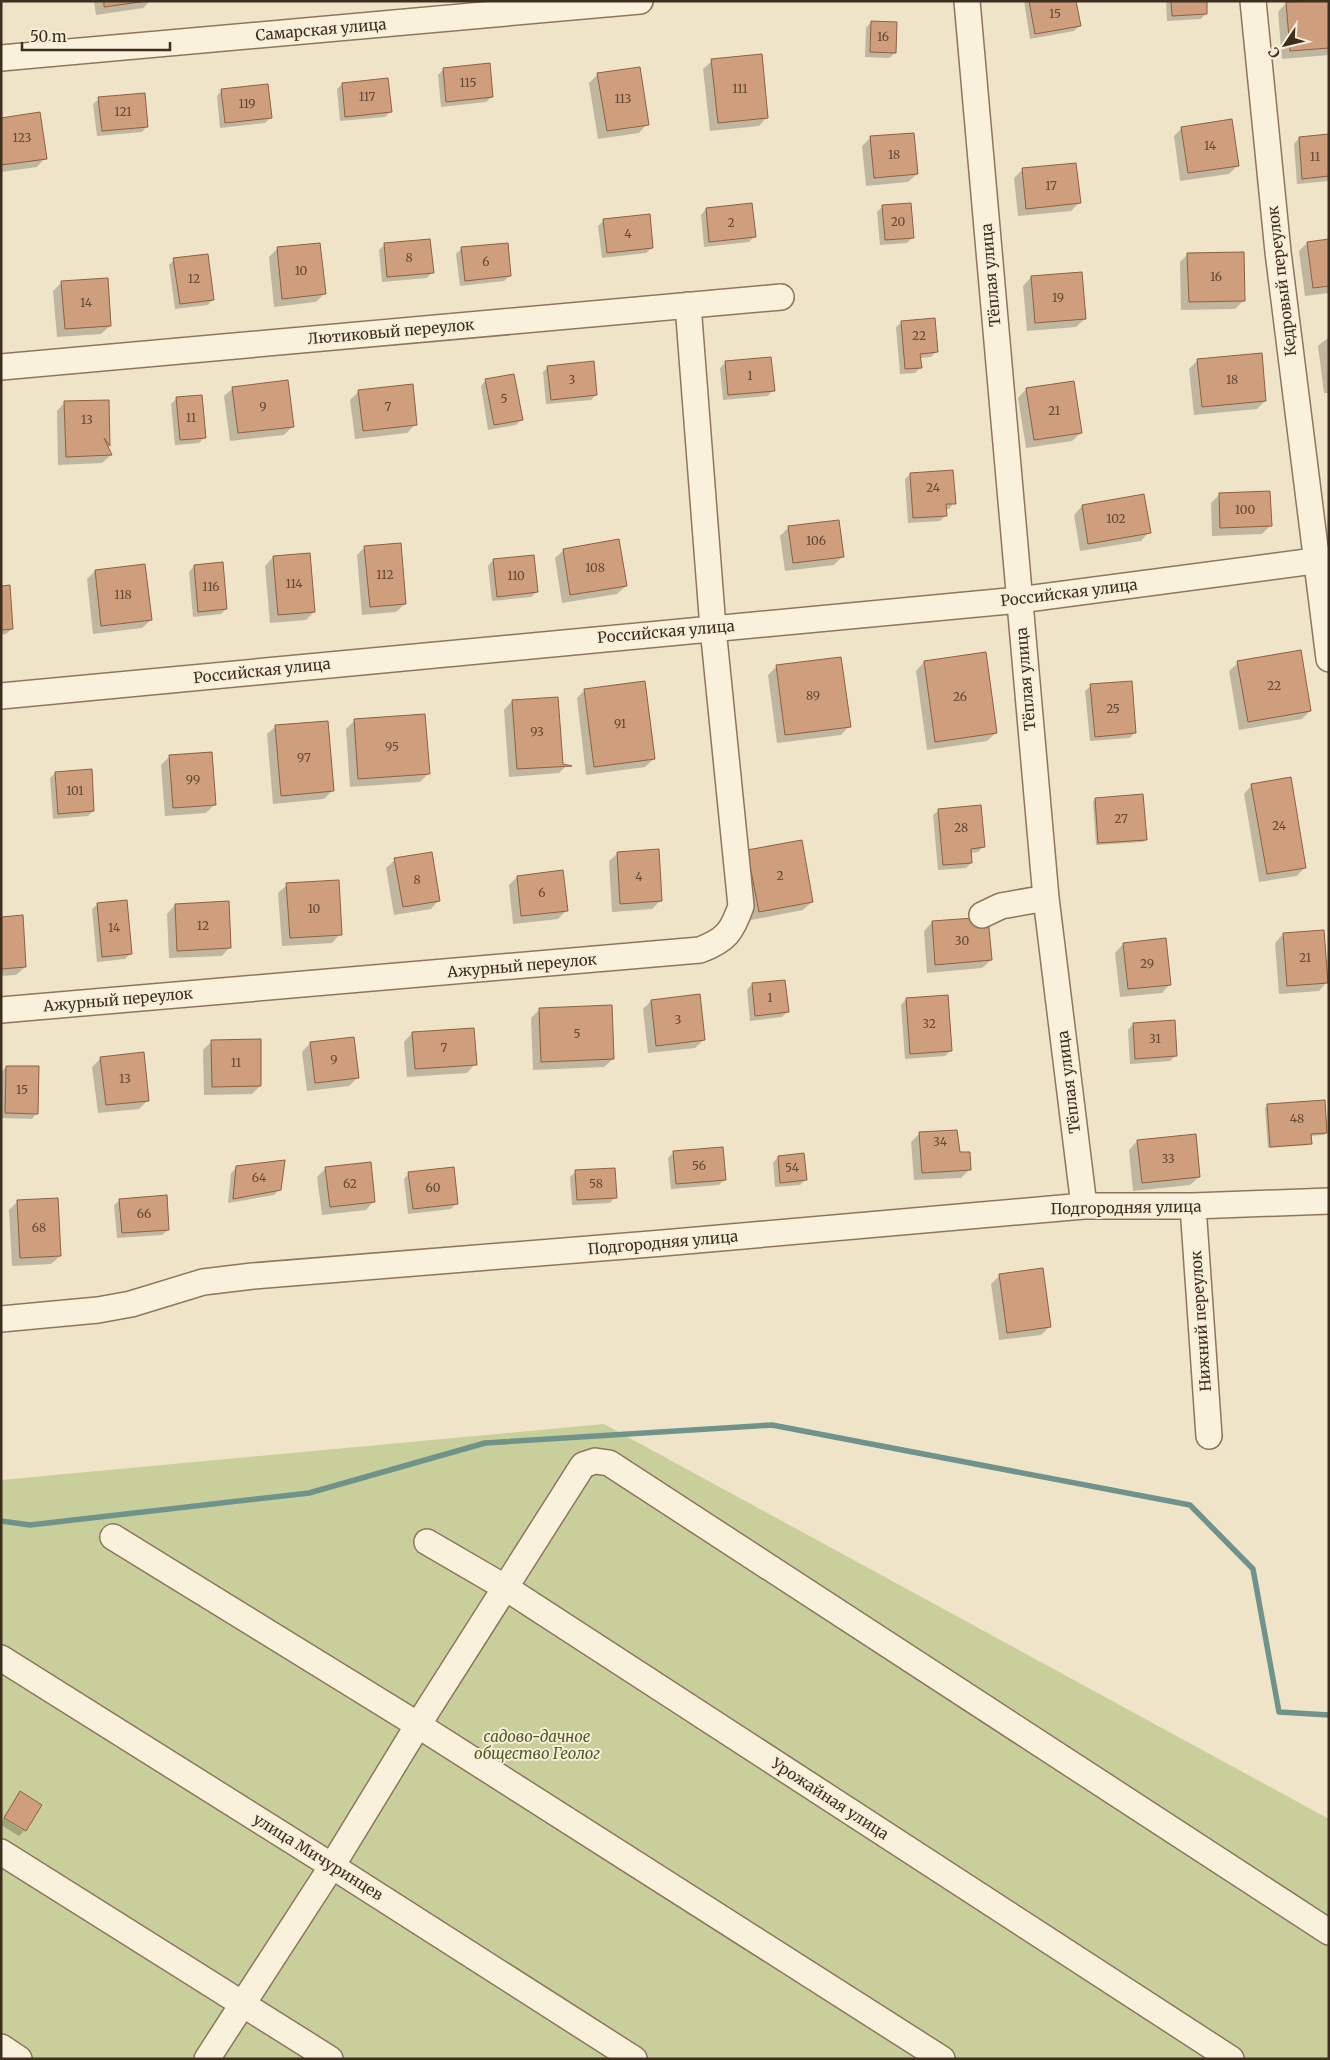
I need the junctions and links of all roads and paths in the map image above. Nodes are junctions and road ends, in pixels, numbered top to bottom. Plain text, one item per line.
1 (640, 1) edge
2 (967, 1) edge
3 (1253, 1) edge
4 (1, 58) edge
5 (781, 297) dead end
6 (688, 305) junction
7 (1, 367) edge
8 (1323, 560) edge
9 (1019, 600) junction
10 (713, 628) junction
11 (1329, 659) edge
12 (1, 696) edge
13 (1046, 898) junction
14 (982, 915) dead end
15 (1, 1010) edge
16 (1329, 1201) edge
17 (1084, 1206) junction
18 (1193, 1206) junction
19 (1, 1318) edge
20 (1209, 1436) dead end
21 (113, 1537) dead end
22 (427, 1542) dead end
23 (506, 1588) junction
24 (1, 1658) edge
25 (418, 1725) junction
26 (1, 1852) edge
27 (332, 1866) junction
28 (1329, 1932) edge
29 (242, 2003) junction
30 (1, 2048) edge
31 (19, 2059) edge
32 (206, 2059) edge
33 (330, 2059) edge
34 (634, 2059) edge
35 (942, 2059) edge
36 (1232, 2059) edge

1 - 4 street, Самарская улица
2 - 9 street, Тёплая улица
3 - 8 street, Кедровый переулок
5 - 6 street, Лютиковый переулок
6 - 7 street, Лютиковый переулок
6 - 10 street, Ажурный переулок
8 - 9 street, Российская улица
8 - 11 street, Кедровый переулок
9 - 10 street, Российская улица
9 - 13 street, Тёплая улица
10 - 12 street, Российская улица
10 - 15 street, Ажурный переулок
13 - 14 street
13 - 17 street, Тёплая улица
16 - 18 street, Подгородняя улица
17 - 18 street, Подгородняя улица
17 - 19 street, Подгородняя улица
18 - 20 street, Нижний переулок
21 - 25 street
22 - 23 street, Урожайная улица
23 - 25 street
23 - 28 street
23 - 36 street, Урожайная улица
24 - 27 street, улица Мичуринцев
25 - 27 street
25 - 35 street
26 - 29 street
27 - 29 street
27 - 34 street, улица Мичуринцев
29 - 32 street
29 - 33 street
30 - 31 street

